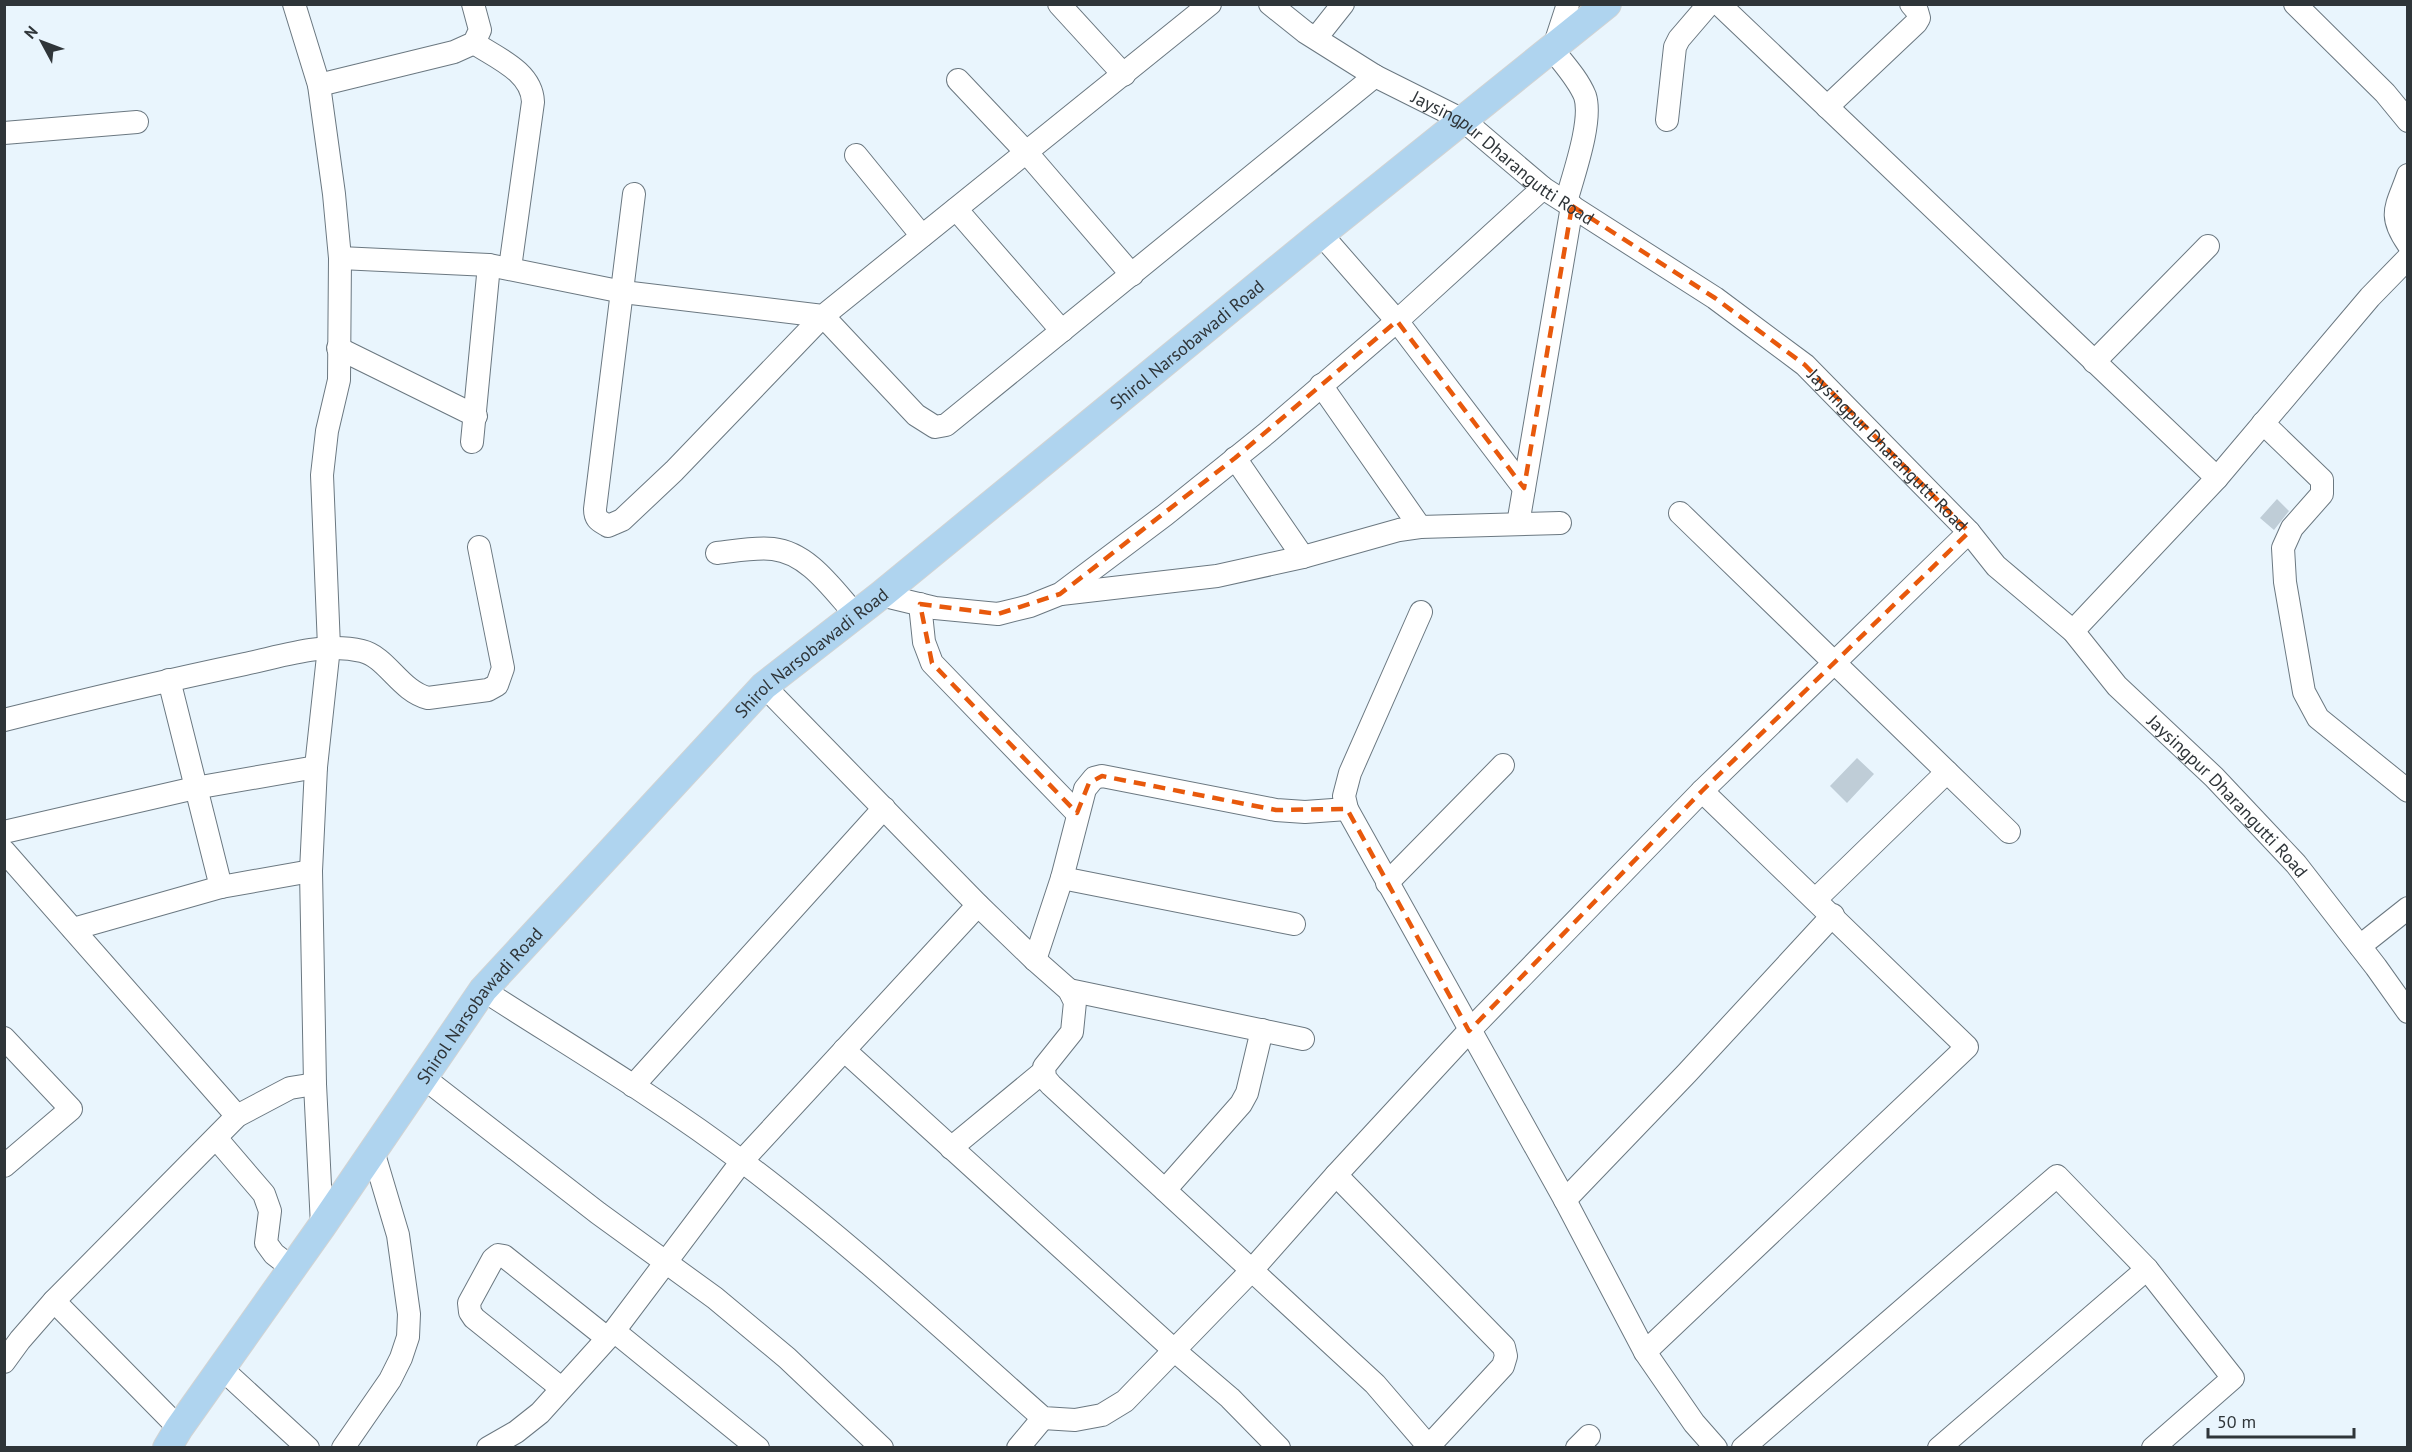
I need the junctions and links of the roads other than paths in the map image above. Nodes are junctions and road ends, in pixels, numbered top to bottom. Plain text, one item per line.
1 (294, 4) edge
2 (473, 4) edge
3 (1059, 4) edge
4 (1210, 4) edge
5 (1270, 4) edge
6 (1343, 4) edge
7 (1569, 4) edge
8 (1607, 4) edge
9 (1709, 4) edge
10 (1719, 4) edge
11 (1911, 4) edge
12 (2295, 4) edge
13 (1316, 38) junction
14 (474, 43) junction
15 (1553, 50) junction
16 (1124, 75) junction
17 (1375, 76) junction
18 (958, 80) dead end
19 (319, 85) junction
20 (1827, 107) junction
21 (1463, 120) junction
22 (1667, 120) dead end
23 (2408, 121) edge
24 (137, 123) dead end
25 (4, 133) edge
26 (1027, 153) junction
27 (856, 154) dead end
28 (2408, 175) edge
29 (1543, 188) junction
30 (634, 194) dead end
31 (1569, 204) junction
32 (956, 209) junction
33 (1321, 234) junction
34 (922, 236) junction
35 (2408, 244) edge
36 (2208, 246) dead end
37 (340, 258) junction
38 (2408, 258) edge
39 (500, 267) junction
40 (1132, 275) junction
41 (623, 292) junction
42 (823, 316) junction
43 (1397, 321) junction
44 (1062, 331) junction
45 (338, 348) junction
46 (2094, 362) junction
47 (1321, 385) junction
48 (476, 416) junction
49 (2263, 423) junction
50 (472, 442) dead end
51 (1235, 458) junction
52 (2217, 478) junction
53 (1524, 488) junction
54 (1680, 513) dead end
55 (1560, 523) dead end
56 (1518, 524) junction
57 (1420, 527) junction
58 (1969, 532) junction
59 (479, 547) dead end
60 (717, 553) dead end
61 (1303, 557) junction
62 (1060, 594) junction
63 (881, 595) junction
64 (920, 604) junction
65 (1421, 612) dead end
66 (856, 615) junction
67 (2073, 631) junction
68 (329, 647) junction
69 (1834, 663) junction
70 (169, 680) junction
71 (764, 686) junction
72 (4, 720) edge
73 (1503, 765) dead end
74 (316, 767) junction
75 (1947, 772) junction
76 (195, 788) junction
77 (1702, 791) junction
78 (2408, 791) edge
79 (884, 808) junction
80 (1347, 809) junction
81 (1077, 813) junction
82 (4, 832) edge
83 (2009, 832) dead end
84 (4, 851) edge
85 (311, 871) junction
86 (1062, 878) junction
87 (1387, 883) junction
88 (221, 887) junction
89 (1816, 899) junction
90 (978, 905) junction
91 (2408, 908) edge
92 (1833, 915) junction
93 (1294, 924) dead end
94 (73, 929) junction
95 (2360, 946) junction
96 (1035, 960) junction
97 (483, 990) junction
98 (1069, 990) junction
99 (2408, 1012) edge
100 (1262, 1030) junction
101 (1469, 1030) junction
102 (4, 1038) edge
103 (1304, 1039) dead end
104 (844, 1050) junction
105 (1043, 1072) junction
106 (424, 1078) junction
107 (315, 1084) junction
108 (633, 1086) junction
109 (237, 1116) junction
110 (216, 1138) junction
111 (951, 1148) junction
112 (373, 1151) junction
113 (742, 1161) junction
114 (4, 1166) edge
115 (1336, 1175) junction
116 (1165, 1190) junction
117 (1565, 1200) junction
118 (322, 1226) junction
119 (666, 1264) junction
120 (292, 1268) junction
121 (2147, 1269) junction
122 (1252, 1270) junction
123 (54, 1301) junction
124 (610, 1335) junction
125 (1175, 1351) junction
126 (1645, 1352) junction
127 (4, 1362) edge
128 (221, 1368) junction
129 (561, 1388) junction
130 (1043, 1418) junction
131 (173, 1438) edge
132 (1429, 1447) edge
133 (308, 1448) edge
134 (343, 1448) edge
135 (488, 1448) edge
136 (758, 1448) edge
137 (882, 1448) edge
138 (1018, 1448) edge
139 (1279, 1448) edge
140 (1716, 1448) edge
141 (1743, 1448) edge
142 (1939, 1448) edge
143 (2153, 1448) edge

1 - 19 street
2 - 14 street
3 - 16 street
4 - 16 street
5 - 13 street, Jaysingpur Dharangutti Road
6 - 13 street
7 - 15 street
8 - 15 main road, Shirol Narsobawadi Road
9 - 22 street
10 - 20 street
11 - 20 street
12 - 23 street
13 - 17 street, Jaysingpur Dharangutti Road
14 - 19 street
14 - 39 street
15 - 21 main road, Shirol Narsobawadi Road
15 - 31 street
16 - 26 street
17 - 21 street, Jaysingpur Dharangutti Road
17 - 40 street
18 - 26 street
19 - 37 street
20 - 46 street
21 - 29 street, Jaysingpur Dharangutti Road
21 - 33 main road, Shirol Narsobawadi Road
24 - 25 street
26 - 32 street
26 - 40 street
27 - 34 street
28 - 35 street
29 - 31 street, Jaysingpur Dharangutti Road
29 - 43 street
30 - 41 street
31 - 53 street
31 - 58 street, Jaysingpur Dharangutti Road
32 - 34 street
32 - 44 street
33 - 43 street
33 - 63 main road, Shirol Narsobawadi Road
34 - 42 street
36 - 46 street
37 - 39 street
37 - 45 street
38 - 49 street
39 - 41 street
39 - 48 street
40 - 44 street
41 - 42 street
41 - 42 street
42 - 44 street
43 - 47 street
43 - 53 street
45 - 48 street
45 - 68 street
46 - 52 street
47 - 51 street
47 - 57 street
48 - 50 street
49 - 52 street
49 - 78 street
51 - 61 street
51 - 62 street
52 - 67 street
53 - 56 street
54 - 69 street
55 - 56 street
56 - 57 street
57 - 61 street
58 - 67 street, Jaysingpur Dharangutti Road
58 - 69 street
59 - 68 street
60 - 66 street
61 - 62 street
62 - 64 street
63 - 64 street
63 - 66 main road, Shirol Narsobawadi Road
64 - 81 street
65 - 80 street
66 - 71 main road, Shirol Narsobawadi Road
67 - 95 street, Jaysingpur Dharangutti Road
68 - 70 street
68 - 74 street
69 - 75 street
69 - 77 street
70 - 72 street
70 - 76 street
71 - 79 street
71 - 97 main road, Shirol Narsobawadi Road
73 - 87 street
74 - 76 street
74 - 85 street
75 - 83 street
75 - 89 street
76 - 82 street
76 - 88 street
77 - 89 street
77 - 101 street
79 - 90 street
79 - 108 street
80 - 81 street
80 - 87 street
81 - 86 street
84 - 94 street
85 - 88 street
85 - 107 street
86 - 93 street
86 - 96 street
87 - 101 street
88 - 94 street
89 - 92 street
90 - 96 street
90 - 104 street
91 - 95 street
92 - 117 street
92 - 126 street
94 - 109 street
95 - 99 street, Jaysingpur Dharangutti Road
96 - 98 street
97 - 106 main road, Shirol Narsobawadi Road
97 - 108 street
98 - 100 street
98 - 105 street
100 - 103 street
100 - 116 street
101 - 115 street
101 - 117 street
102 - 114 street
104 - 111 street
104 - 113 street
105 - 111 street
105 - 116 street
106 - 112 main road, Shirol Narsobawadi Road
106 - 119 street
107 - 109 street
107 - 118 street
108 - 113 street
109 - 110 street
110 - 120 street
110 - 123 street
111 - 125 street
112 - 118 main road, Shirol Narsobawadi Road
112 - 134 street
113 - 119 street
113 - 130 street
115 - 122 street
115 - 132 street
116 - 122 street
117 - 126 street
118 - 120 main road, Shirol Narsobawadi Road
119 - 124 street
119 - 137 street
120 - 128 main road, Shirol Narsobawadi Road
121 - 141 street
121 - 142 street
121 - 143 street
122 - 125 street
122 - 132 street
123 - 127 street
123 - 131 street
124 - 129 street
124 - 129 street
124 - 136 street
125 - 130 street
125 - 139 street
126 - 140 street
128 - 131 main road, Shirol Narsobawadi Road
128 - 133 street
129 - 135 street
130 - 138 street

